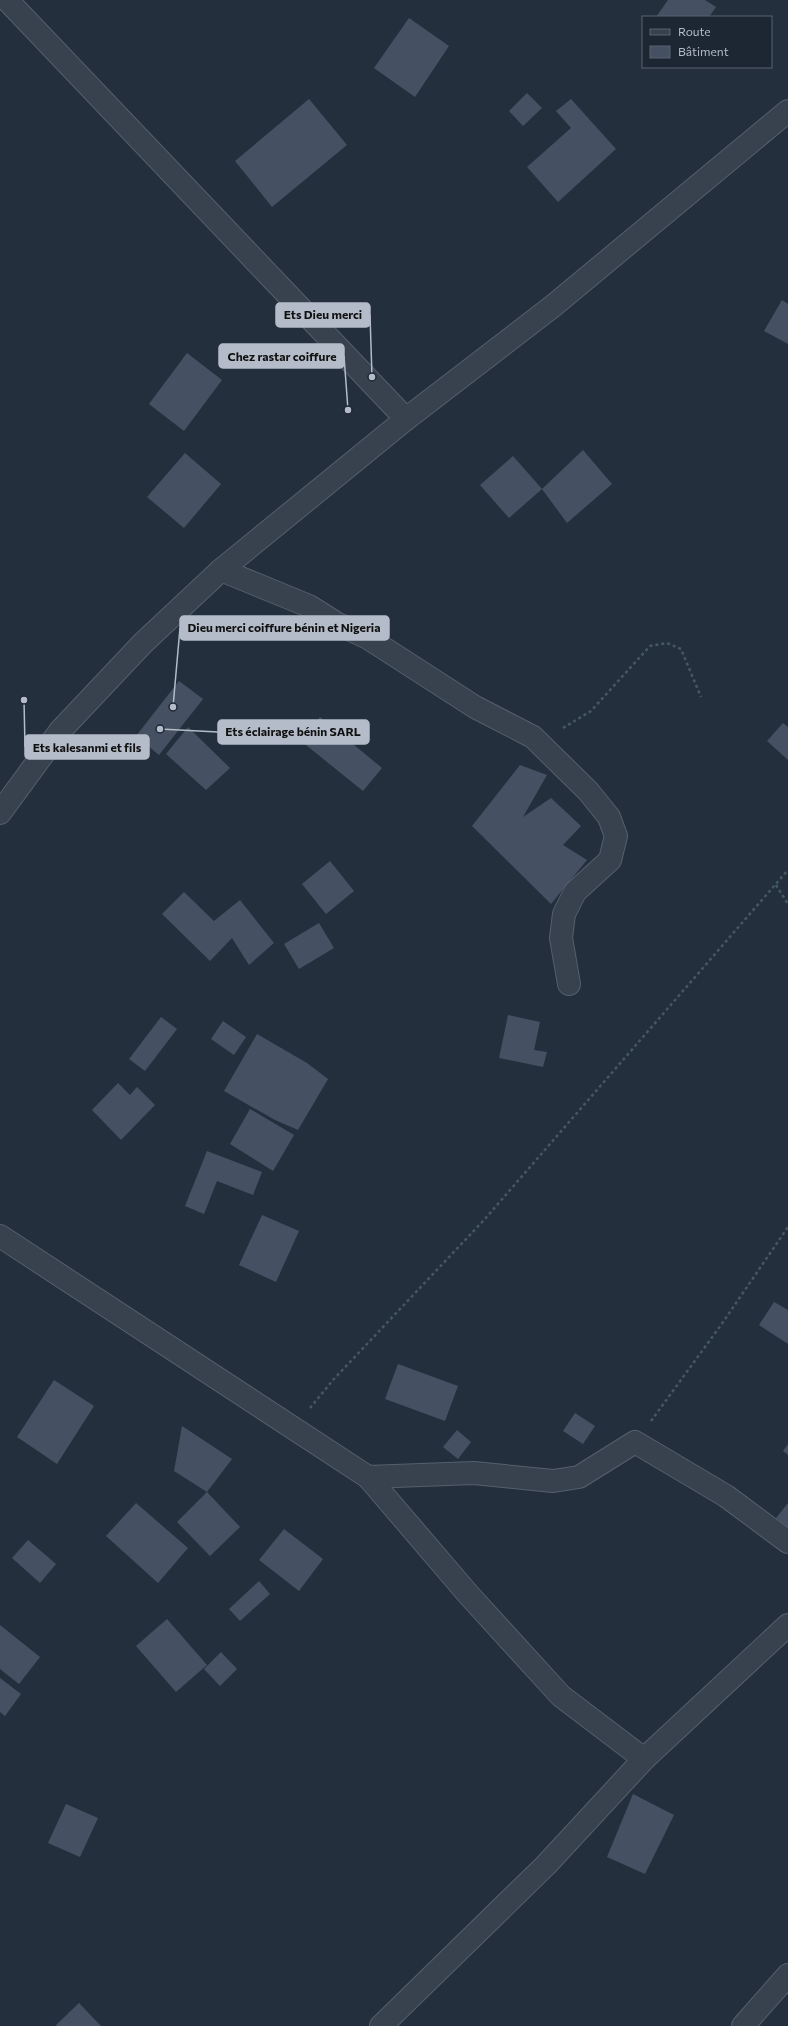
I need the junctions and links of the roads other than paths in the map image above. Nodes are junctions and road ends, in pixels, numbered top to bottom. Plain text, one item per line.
1 (7, 0) edge
2 (788, 111) edge
3 (406, 419) junction
4 (221, 570) junction
5 (0, 813) edge
6 (569, 984) dead end
7 (0, 1236) edge
8 (368, 1478) junction
9 (788, 1542) edge
10 (788, 1625) edge
11 (644, 1759) junction
12 (788, 1975) edge
13 (381, 2026) edge
14 (743, 2026) edge

1 - 3 street
2 - 3 street
3 - 4 street
4 - 5 street
4 - 6 street
7 - 8 street
8 - 9 street
8 - 11 street
10 - 11 street
11 - 13 street
12 - 14 street

